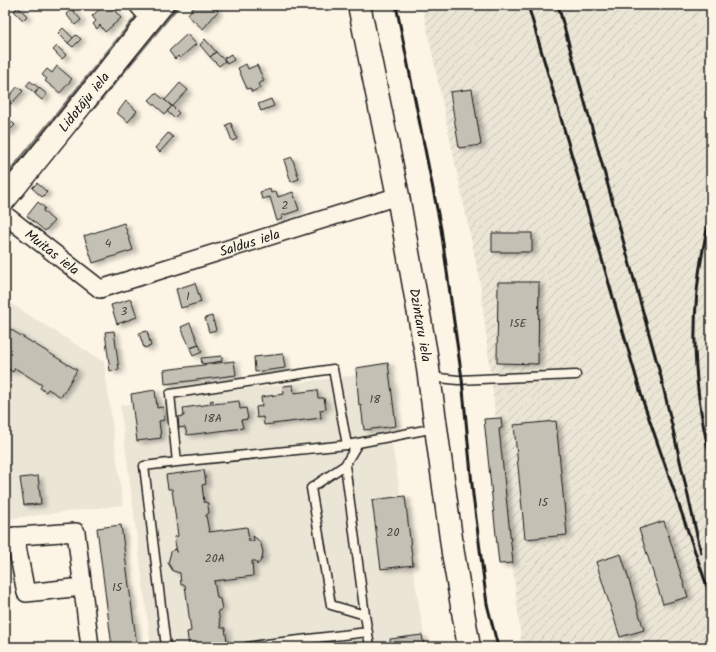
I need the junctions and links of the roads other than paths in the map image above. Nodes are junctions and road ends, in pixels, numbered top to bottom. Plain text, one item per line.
1 (359, 5) edge
2 (150, 10) edge
3 (398, 196) junction
4 (5, 199) edge
5 (5, 215) edge
6 (100, 288) joint
7 (576, 375) dead end
8 (429, 377) junction
9 (436, 428) junction
10 (358, 443) junction
11 (347, 444) junction
12 (176, 462) junction
13 (345, 465) junction
14 (10, 536) edge
15 (82, 587) junction
16 (365, 615) junction
17 (368, 632) junction
18 (267, 646) edge
19 (90, 647) edge
20 (166, 647) edge
21 (247, 647) edge
22 (370, 647) edge
23 (469, 647) edge

1 - 3 street, Dzintaru iela
2 - 4 street, Lidotāju iela
3 - 6 street, Saldus iela
3 - 8 street, Dzintaru iela
5 - 6 street, Muitas iela
7 - 8 lane
8 - 9 street, Dzintaru iela
9 - 10 lane
9 - 23 street, Dzintaru iela
10 - 11 lane
10 - 13 lane
11 - 12 lane
11 - 12 lane
12 - 20 lane
13 - 16 lane
13 - 16 lane
14 - 15 street
14 - 15 street
15 - 19 street
16 - 17 lane
17 - 18 lane
17 - 22 lane
18 - 21 lane

